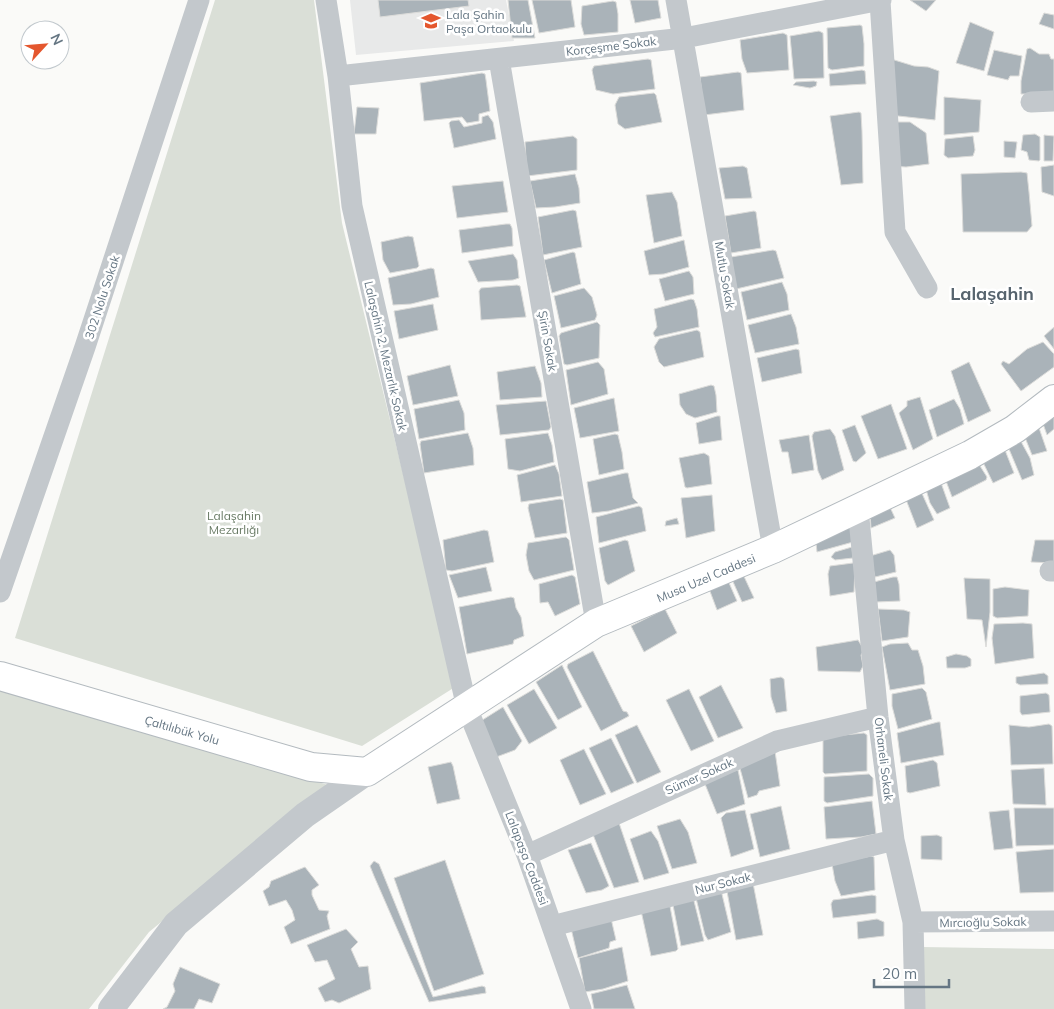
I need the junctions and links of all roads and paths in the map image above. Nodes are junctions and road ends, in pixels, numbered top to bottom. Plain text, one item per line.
1 (199, 0) edge
2 (326, 0) edge
3 (676, 0) edge
4 (880, 0) edge
5 (684, 38) junction
6 (499, 59) junction
7 (338, 76) junction
8 (1054, 101) edge
9 (1031, 102) dead end
10 (927, 288) dead end
11 (1054, 399) edge
12 (858, 508) junction
13 (773, 549) junction
14 (0, 592) edge
15 (596, 623) junction
16 (0, 676) edge
17 (467, 708) junction
18 (878, 717) junction
19 (367, 772) junction
20 (894, 840) junction
21 (527, 854) junction
22 (1054, 921) edge
23 (913, 922) junction
24 (552, 926) junction
25 (111, 1009) edge
26 (581, 1009) edge
27 (915, 1009) edge

1 - 14 street, 302 Nolu Sokak
2 - 7 street, Lalaşahin 2. Mezarlık Sokak
3 - 5 street, Mutlu Sokak
4 - 5 street, Korçeşme Sokak
4 - 10 street
5 - 6 street, Korçeşme Sokak
5 - 13 street, Mutlu Sokak
6 - 7 street, Korçeşme Sokak
6 - 15 street, Şirin Sokak
7 - 17 street, Lalaşahin 2. Mezarlık Sokak
8 - 9 street
11 - 12 main road, Musa Uzel Caddesi
12 - 13 main road, Musa Uzel Caddesi
12 - 18 street, Orhaneli Sokak
13 - 15 main road, Musa Uzel Caddesi
15 - 17 main road, Musa Uzel Caddesi
16 - 19 main road, Çaltılıbük Yolu
17 - 19 main road, Musa Uzel Caddesi
17 - 21 street, Lalapaşa Caddesi
18 - 20 street, Orhaneli Sokak
18 - 21 street, Sümer Sokak
19 - 25 street
20 - 23 street, Orhaneli Sokak
20 - 24 street, Nur Sokak
21 - 24 street, Lalapaşa Caddesi
22 - 23 street, Mırcıoğlu Sokak
23 - 27 street, Orhaneli Sokak
24 - 26 street, Lalapaşa Caddesi

